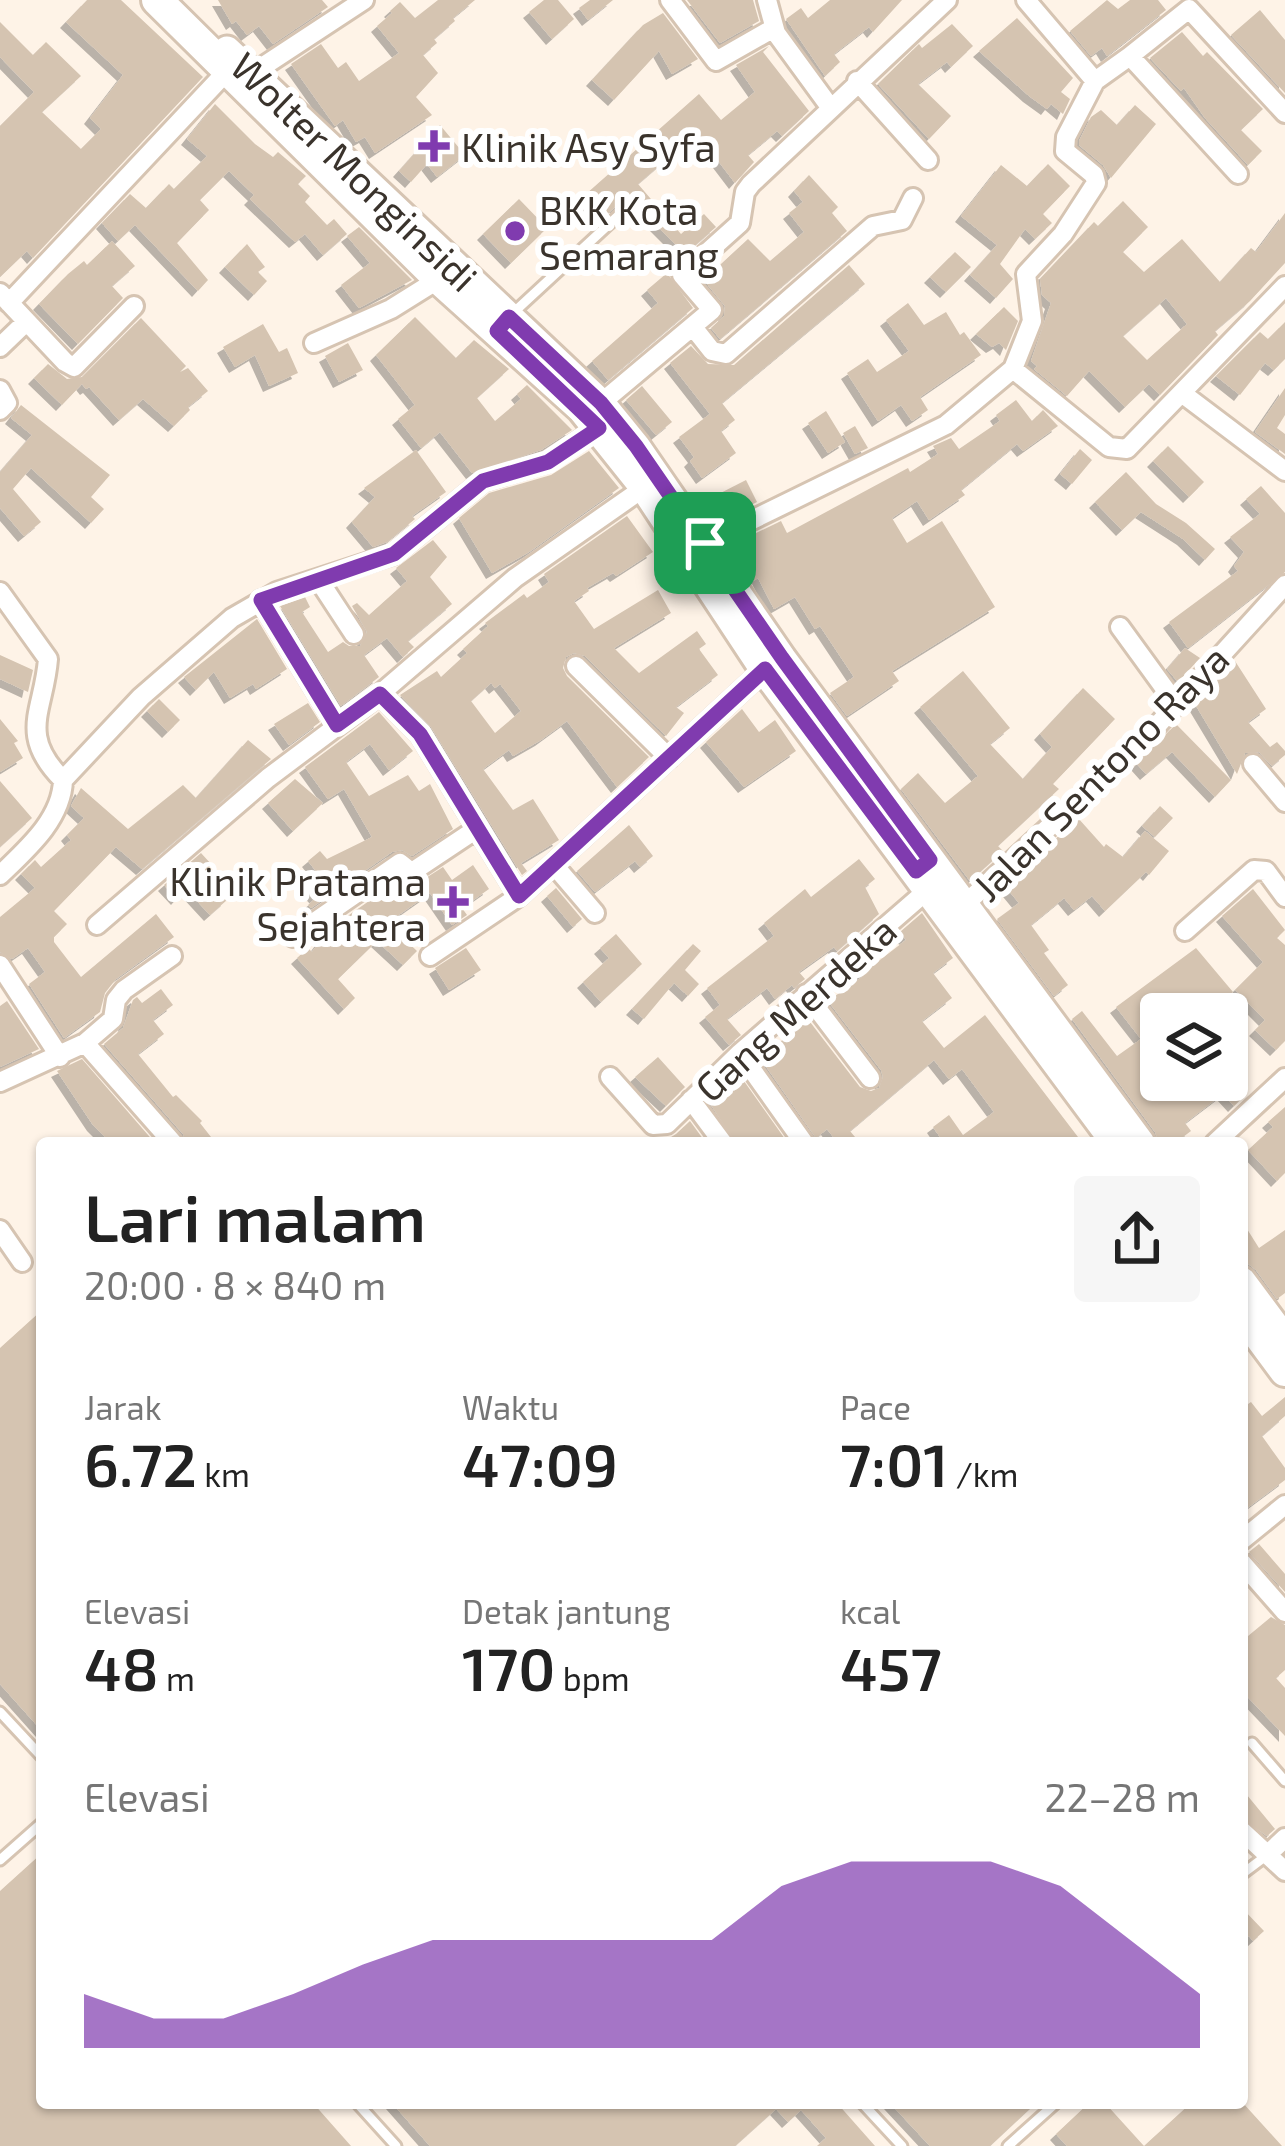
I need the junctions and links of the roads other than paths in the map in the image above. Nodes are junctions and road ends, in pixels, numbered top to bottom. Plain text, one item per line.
1 (364, 0) edge
2 (670, 0) edge
3 (767, 0) edge
4 (947, 0) edge
5 (1026, 0) edge
6 (174, 6) edge
7 (774, 28) junction
8 (1130, 56) junction
9 (241, 71) junction
10 (857, 81) junction
11 (1095, 81) junction
12 (830, 106) junction
13 (1285, 113) edge
14 (928, 160) dead end
15 (1238, 175) dead end
16 (913, 198) dead end
17 (620, 214) dead end
18 (439, 279) junction
19 (1285, 286) edge
20 (4, 298) edge
21 (134, 306) dead end
22 (512, 315) junction
23 (26, 322) junction
24 (693, 327) junction
25 (314, 343) dead end
26 (0, 347) edge
27 (1013, 369) junction
28 (0, 390) edge
29 (1184, 394) junction
30 (608, 403) junction
31 (0, 410) edge
32 (1285, 471) edge
33 (645, 487) junction
34 (705, 543) junction
35 (318, 579) junction
36 (1285, 584) edge
37 (0, 592) edge
38 (261, 600) junction
39 (1120, 627) dead end
40 (354, 634) dead end
41 (575, 666) dead end
42 (765, 669) junction
43 (380, 694) junction
44 (1176, 704) junction
45 (337, 725) junction
46 (669, 758) junction
47 (1253, 764) dead end
48 (63, 781) junction
49 (1285, 802) edge
50 (478, 828) junction
51 (554, 865) junction
52 (926, 873) junction
53 (0, 874) edge
54 (519, 896) junction
55 (1285, 896) edge
56 (964, 905) junction
57 (595, 913) dead end
58 (97, 925) dead end
59 (1185, 931) dead end
60 (293, 937) dead end
61 (172, 956) dead end
62 (430, 956) dead end
63 (0, 965) edge
64 (806, 994) junction
65 (85, 1043) junction
66 (740, 1053) junction
67 (60, 1057) junction
68 (610, 1077) dead end
69 (871, 1078) dead end
70 (1285, 1078) edge
71 (0, 1082) edge
72 (691, 1100) junction
73 (168, 1137) edge
74 (719, 1137) edge
75 (800, 1137) edge
76 (1103, 1137) edge
77 (1137, 1137) edge
78 (1221, 1137) edge
79 (0, 1230) edge
80 (22, 1262) dead end
81 (1248, 1289) edge
82 (1248, 1321) edge
83 (1285, 1340) edge
84 (1285, 1371) edge
85 (1285, 1505) edge
86 (1248, 1535) edge
87 (1248, 1570) edge
88 (1285, 1612) edge
89 (0, 1712) edge
90 (1252, 1743) dead end
91 (36, 1751) edge
92 (1285, 1780) edge
93 (36, 1828) edge
94 (1248, 1837) edge
95 (1285, 1838) edge
96 (1267, 1855) junction
97 (0, 1860) edge
98 (1248, 1869) edge
99 (1285, 1871) edge
100 (362, 2109) edge
101 (868, 2109) edge
102 (1049, 2109) edge
103 (396, 2146) edge
104 (902, 2146) edge
105 (1008, 2146) edge

1 - 9 street
2 - 7 street
3 - 7 street
4 - 10 street
5 - 11 street
6 - 9 main road, Wolter Monginsidi
7 - 12 street
8 - 11 street
8 - 13 street
8 - 15 street
9 - 18 main road, Wolter Monginsidi
9 - 20 street
9 - 22 main road, Wolter Monginsidi
10 - 12 street
10 - 14 street
11 - 27 street
12 - 24 street
16 - 24 street
17 - 22 lane
18 - 22 main road, Wolter Monginsidi
18 - 25 street
19 - 29 street
20 - 23 street
21 - 23 street
22 - 30 main road, Wolter Monginsidi
23 - 26 street
24 - 30 street
27 - 29 street
27 - 34 street
28 - 31 street
29 - 32 street
30 - 33 main road, Wolter Monginsidi
30 - 34 main road, Wolter Monginsidi
30 - 35 street
33 - 42 main road, Wolter Monginsidi
33 - 43 street
34 - 52 main road, Wolter Monginsidi
35 - 38 street
35 - 40 street
36 - 44 street, Jalan Sentono Raya
37 - 48 street
38 - 45 street
38 - 48 street
39 - 44 street
41 - 46 street
42 - 46 street
42 - 52 main road, Wolter Monginsidi
43 - 45 street
43 - 50 street
44 - 56 street, Jalan Sentono Raya
45 - 58 street
46 - 51 street
47 - 49 street
48 - 53 street
50 - 54 street
50 - 60 street
51 - 54 street
51 - 57 street
52 - 56 main road, Wolter Monginsidi
52 - 64 street, Gang Merdeka
52 - 76 main road, Wolter Monginsidi
54 - 62 street
55 - 59 street
56 - 77 main road, Wolter Monginsidi
61 - 65 street
63 - 67 street
64 - 66 street, Gang Merdeka
64 - 69 street
65 - 67 street
65 - 73 street
66 - 72 street, Gang Merdeka
66 - 75 street
67 - 71 street
68 - 72 street, Gang Merdeka
70 - 78 street
72 - 74 street
79 - 80 street
81 - 83 main road
82 - 84 main road
85 - 86 street
87 - 88 street
89 - 91 lane
90 - 92 lane
93 - 97 lane
94 - 96 street
95 - 96 street
96 - 98 lane
96 - 99 street
100 - 103 lane
101 - 104 lane
102 - 105 lane

